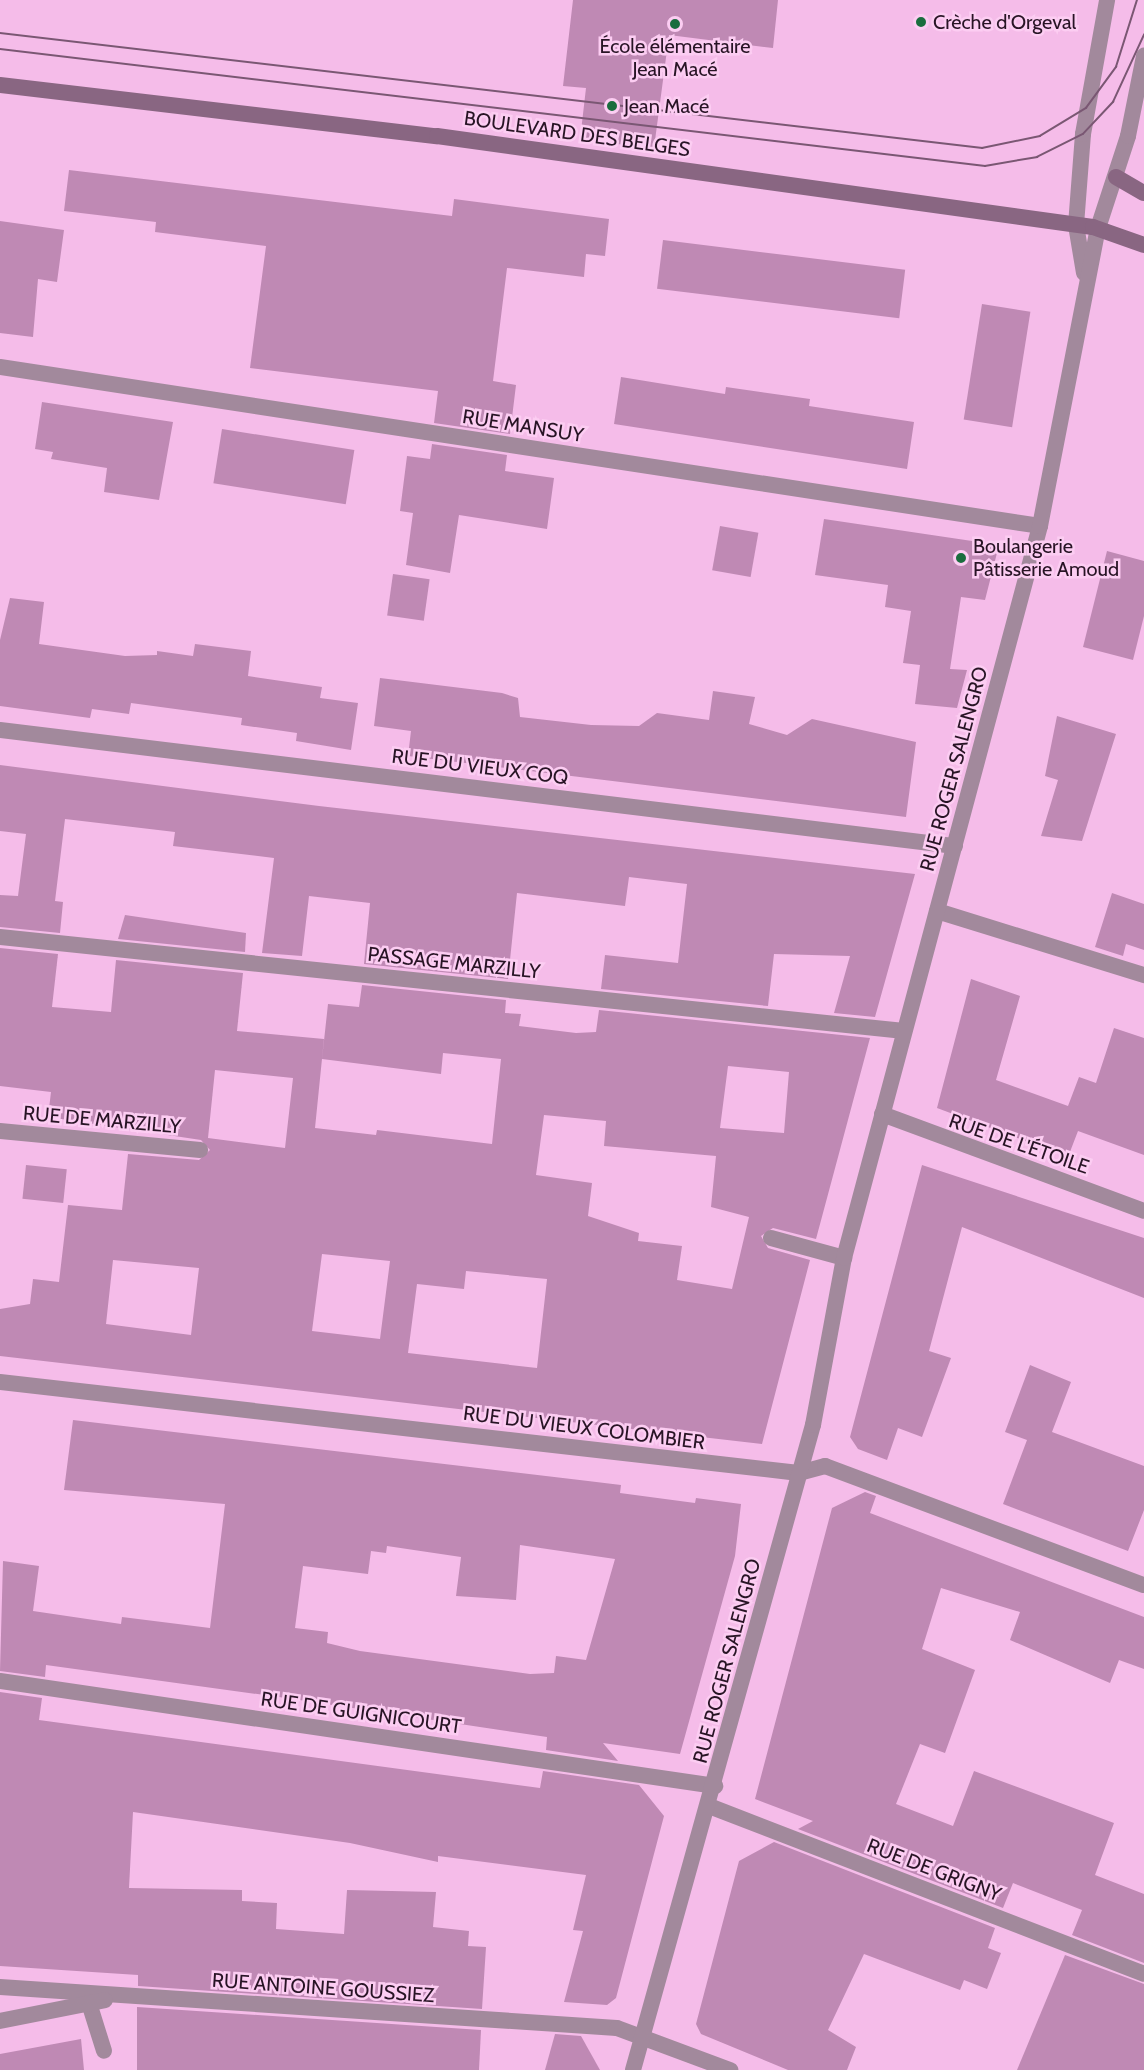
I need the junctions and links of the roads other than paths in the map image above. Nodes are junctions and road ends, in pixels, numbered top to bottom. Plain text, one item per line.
1 (1107, 0) edge
2 (1144, 56) edge
3 (1142, 81) edge
4 (0, 85) edge
5 (1116, 177) junction
6 (1144, 194) edge
7 (1076, 225) junction
8 (1098, 228) junction
9 (1144, 245) edge
10 (1086, 286) junction
11 (0, 367) edge
12 (1040, 526) junction
13 (0, 730) edge
14 (955, 846) junction
15 (937, 911) junction
16 (0, 937) edge
17 (1144, 975) edge
18 (904, 1031) junction
19 (882, 1114) junction
20 (0, 1131) edge
21 (200, 1150) dead end
22 (1144, 1210) edge
23 (771, 1239) dead end
24 (844, 1258) junction
25 (0, 1382) edge
26 (799, 1473) junction
27 (1144, 1585) edge
28 (0, 1681) edge
29 (715, 1786) junction
30 (709, 1806) junction
31 (1144, 1974) edge
32 (0, 1987) edge
33 (126, 1996) junction
34 (89, 2003) junction
35 (0, 2021) edge
36 (643, 2036) junction
37 (104, 2050) dead end
38 (633, 2070) edge
39 (730, 2070) edge

1 - 7 street, RUE ROGER SALENGRO
2 - 3 street, RUE ROGER SALENGRO
3 - 5 street, RUE ROGER SALENGRO
4 - 7 main road, BOULEVARD DES BELGES
5 - 6 main road
5 - 8 street, RUE ROGER SALENGRO
7 - 8 main road, BOULEVARD DES BELGES
7 - 10 street, RUE ROGER SALENGRO
8 - 9 main road, BOULEVARD DES BELGES
8 - 10 street, RUE ROGER SALENGRO
10 - 12 street, RUE ROGER SALENGRO
11 - 12 street, RUE MANSUY
12 - 14 street, RUE ROGER SALENGRO
13 - 14 street, RUE DU VIEUX COQ
14 - 15 street, RUE ROGER SALENGRO
15 - 17 street
15 - 18 street, RUE ROGER SALENGRO
16 - 18 street, PASSAGE MARZILLY
18 - 19 street, RUE ROGER SALENGRO
19 - 22 street, RUE DE L'ÉTOILE
19 - 24 street, RUE ROGER SALENGRO
20 - 21 street, RUE DE MARZILLY
23 - 24 street
24 - 26 street, RUE ROGER SALENGRO
25 - 26 street, RUE DU VIEUX COLOMBIER
26 - 27 street, RUE DU VIEUX COLOMBIER
26 - 29 street, RUE ROGER SALENGRO
28 - 29 street, RUE DE GUIGNICOURT
29 - 30 street, RUE ROGER SALENGRO
30 - 31 street, RUE DE GRIGNY
30 - 36 street, RUE ROGER SALENGRO
32 - 33 street, RUE ANTOINE GOUSSIEZ
33 - 34 street
33 - 36 street, RUE ANTOINE GOUSSIEZ
34 - 35 street
34 - 37 street
36 - 38 street, RUE ROGER SALENGRO
36 - 39 street, RUE ANTOINE GOUSSIEZ

